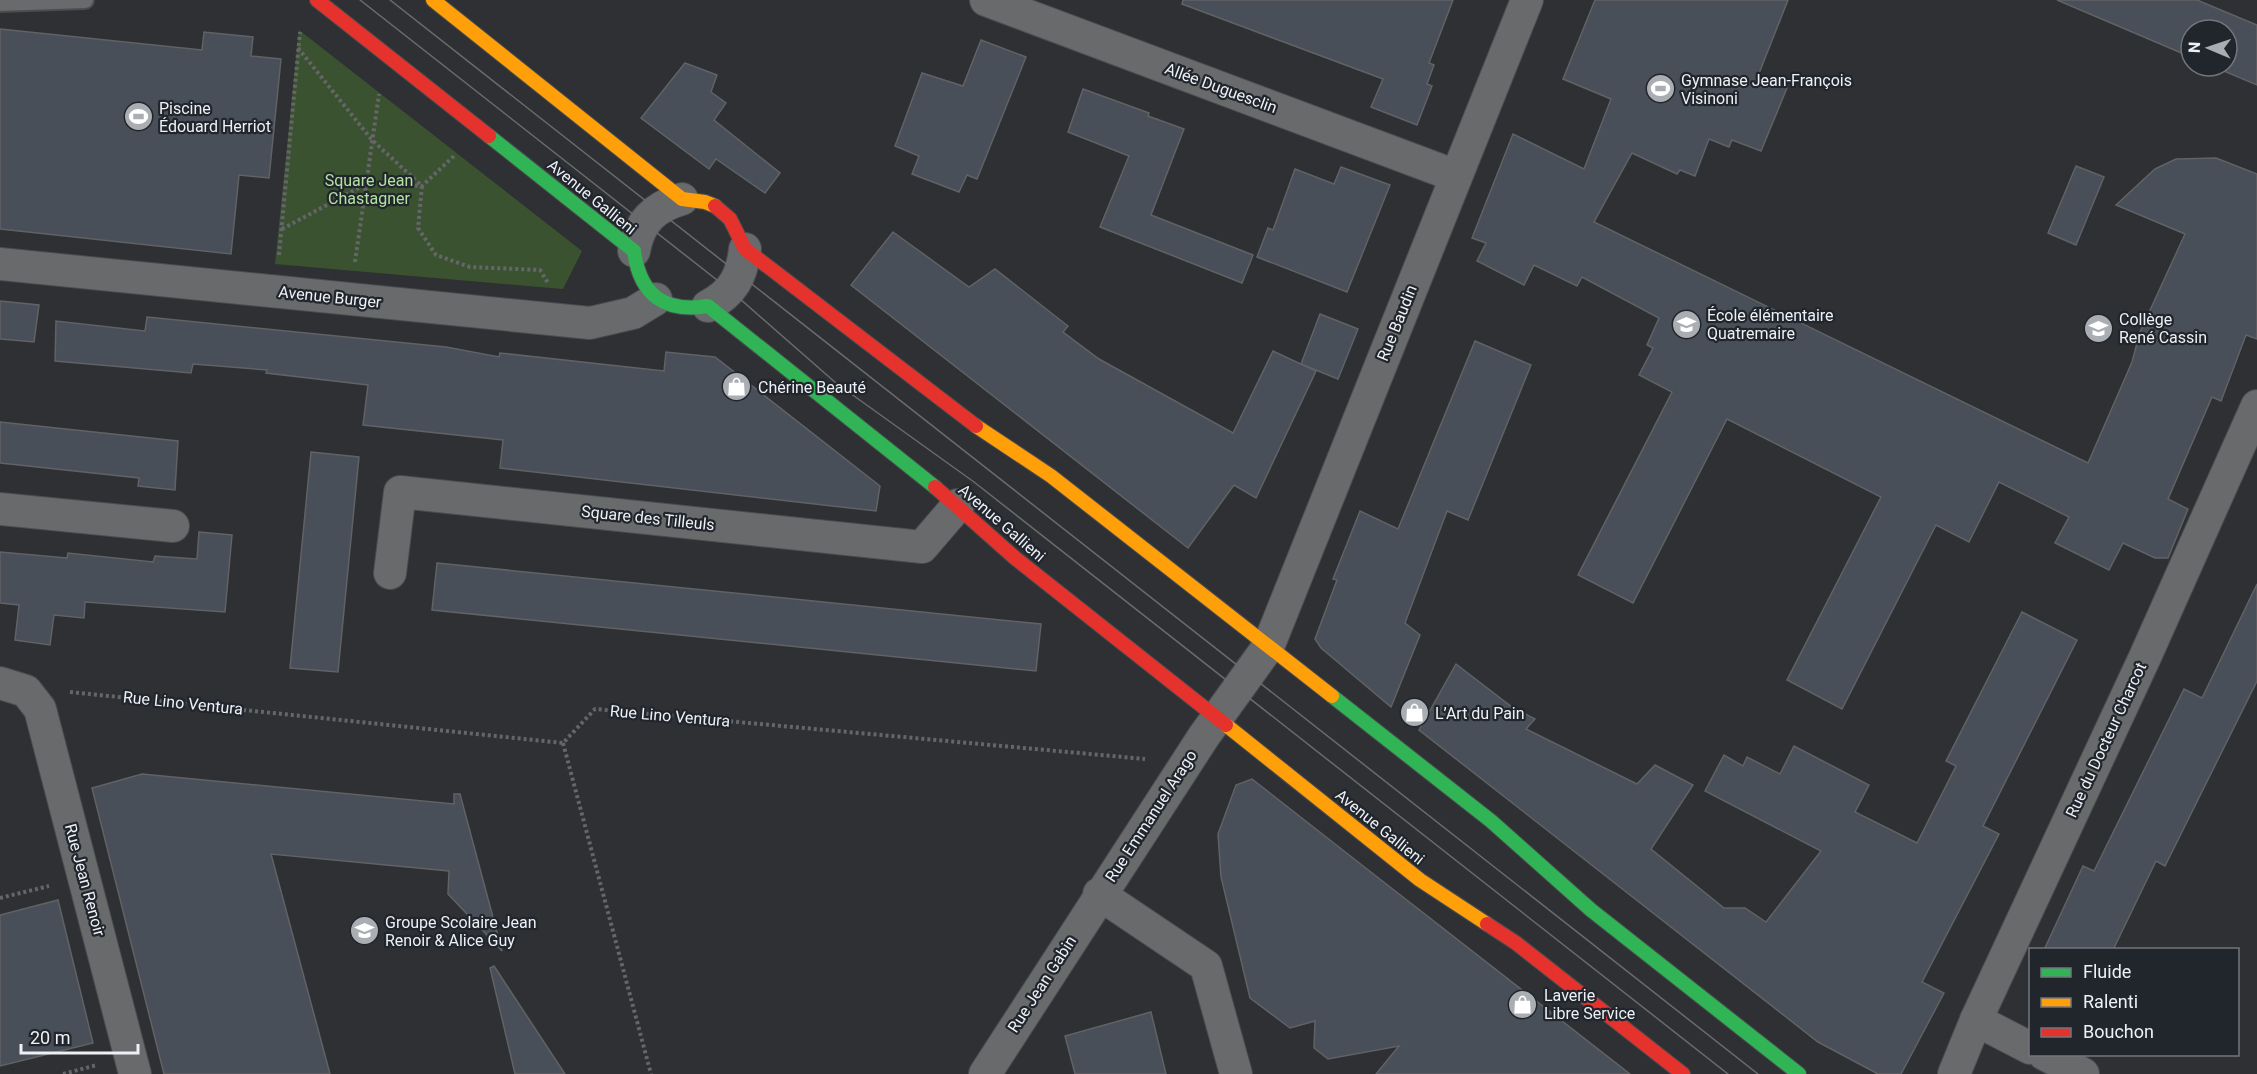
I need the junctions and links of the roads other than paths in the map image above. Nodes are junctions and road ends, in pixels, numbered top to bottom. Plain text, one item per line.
1 (85, 0) edge
2 (318, 0) edge
3 (433, 0) edge
4 (986, 0) edge
5 (1527, 0) edge
6 (0, 3) edge
7 (1456, 176) junction
8 (682, 199) junction
9 (745, 249) junction
10 (634, 251) junction
11 (0, 264) edge
12 (656, 299) junction
13 (708, 306) junction
14 (2257, 408) edge
15 (958, 505) junction
16 (0, 509) edge
17 (173, 526) dead end
18 (390, 573) dead end
19 (1268, 647) junction
20 (13, 687) edge
21 (1217, 718) junction
22 (1099, 894) junction
23 (1976, 1020) junction
24 (2029, 1047) edge
25 (2048, 1056) edge
26 (135, 1074) edge
27 (985, 1074) edge
28 (1236, 1074) edge
29 (1683, 1074) edge
30 (1799, 1074) edge
31 (1954, 1074) edge
32 (2083, 1074) edge

1 - 6 lane
2 - 10 street, Avenue Gallieni
3 - 8 street
4 - 7 street, Allée Duguesclin
5 - 7 street, Rue Baudin
7 - 19 street, Rue Baudin
8 - 9 street
8 - 10 street
9 - 13 street
9 - 19 street
10 - 12 street, Avenue Gallieni
11 - 12 street, Avenue Burger
12 - 13 street
13 - 15 street, Avenue Gallieni
14 - 23 street, Rue du Docteur Charcot
15 - 18 street, Square des Tilleuls
15 - 21 street, Avenue Gallieni
16 - 17 street
19 - 21 street, Rue Baudin
19 - 30 street
20 - 26 street, Rue Jean Renoir
21 - 22 street, Rue Emmanuel Arago
21 - 29 street, Avenue Gallieni
22 - 27 street, Rue Jean Gabin
22 - 28 street, Rue Emmanuel Arago
23 - 24 street
23 - 31 street, Rue du Docteur Charcot
25 - 32 street

